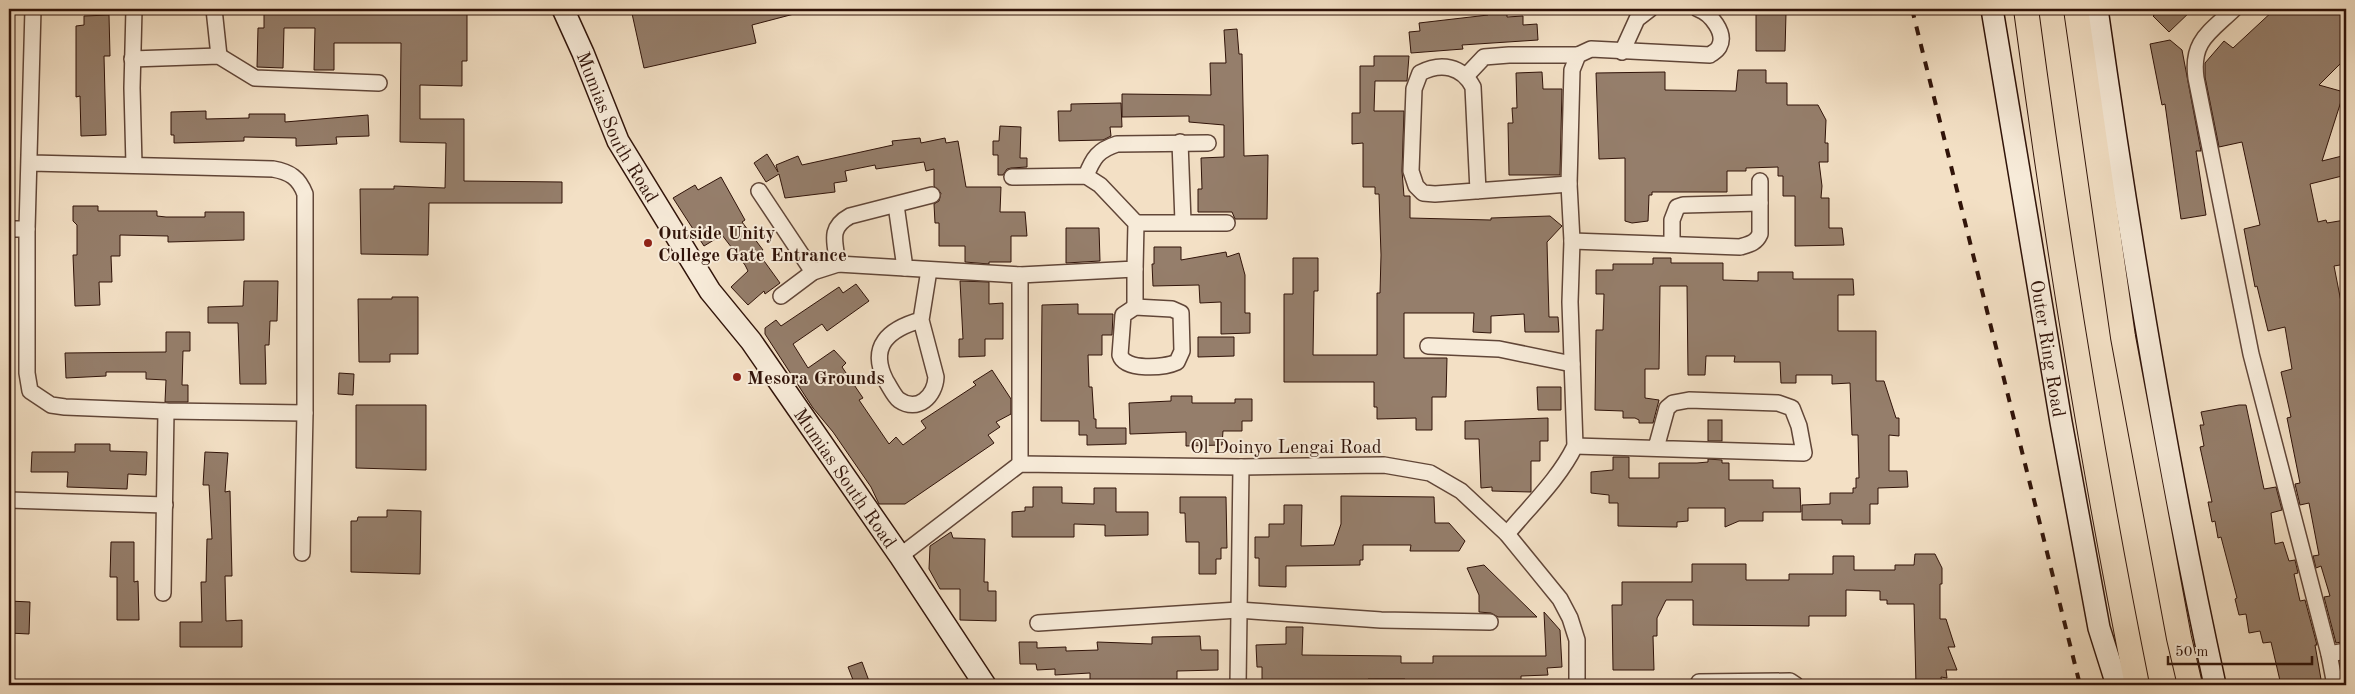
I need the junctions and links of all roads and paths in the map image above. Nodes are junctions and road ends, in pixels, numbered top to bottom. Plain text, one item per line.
1 (33, 9) edge
2 (134, 9) edge
3 (214, 9) edge
4 (563, 9) edge
5 (1650, 9) edge
6 (1698, 9) edge
7 (1992, 9) edge
8 (2026, 9) edge
9 (2076, 9) edge
10 (2096, 9) edge
11 (2234, 9) edge
12 (1622, 52) junction
13 (219, 56) junction
14 (1578, 56) junction
15 (132, 59) junction
16 (1467, 75) junction
17 (379, 83) dead end
18 (1180, 142) junction
19 (1208, 143) dead end
20 (30, 163) junction
21 (134, 165) junction
22 (1086, 176) junction
23 (1012, 177) dead end
24 (1760, 181) dead end
25 (1568, 184) junction
26 (759, 191) dead end
27 (1478, 191) junction
28 (932, 195) dead end
29 (1760, 203) junction
30 (896, 205) junction
31 (1183, 222) junction
32 (1136, 223) junction
33 (1227, 223) dead end
34 (9, 229) edge
35 (27, 229) junction
36 (1572, 241) junction
37 (1672, 244) junction
38 (838, 264) junction
39 (905, 268) junction
40 (1134, 269) junction
41 (929, 270) junction
42 (813, 272) junction
43 (1020, 275) junction
44 (781, 296) dead end
45 (1135, 307) junction
46 (921, 320) junction
47 (1428, 346) dead end
48 (1572, 364) junction
49 (166, 411) junction
50 (305, 413) junction
51 (1575, 446) junction
52 (1656, 448) junction
53 (1020, 464) junction
54 (1241, 467) junction
55 (9, 500) edge
56 (165, 505) junction
57 (1506, 534) junction
58 (302, 553) dead end
59 (900, 556) junction
60 (162, 593) dead end
61 (1238, 610) junction
62 (1490, 622) dead end
63 (1038, 623) dead end
64 (2346, 651) edge
65 (2328, 654) junction
66 (1699, 682) dead end
67 (985, 685) edge
68 (1238, 685) edge
69 (1577, 685) edge
70 (1796, 685) edge
71 (2117, 685) edge
72 (2137, 685) edge
73 (2190, 685) edge
74 (2215, 685) edge
75 (2335, 685) edge

1 - 20 street
2 - 15 street
3 - 13 street
4 - 59 main road, Mumias South Road
5 - 12 street
6 - 12 street
7 - 71 main road, Outer Ring Road
8 - 72 main road, Outer Ring Road
9 - 73 main road
10 - 74 main road
11 - 65 street
12 - 14 street
13 - 15 street
13 - 17 street
14 - 16 street
14 - 25 street
15 - 21 street
16 - 27 street
16 - 27 street
18 - 19 street
18 - 22 street
18 - 31 street
20 - 21 street
20 - 35 street
21 - 50 street
22 - 23 street
22 - 32 street
24 - 29 street
25 - 27 street
25 - 36 street
26 - 42 street
28 - 30 street
29 - 37 street
29 - 37 street
30 - 38 street
30 - 39 street
31 - 32 street
31 - 33 street
32 - 40 street
34 - 35 street
35 - 49 street
36 - 37 street
36 - 48 street
38 - 39 street
38 - 42 street
39 - 41 street
40 - 43 street
40 - 45 street
41 - 43 street
41 - 46 street
42 - 44 street
43 - 53 street
45 - 45 street
46 - 46 street
47 - 48 street
48 - 51 street
49 - 50 street
49 - 56 street
50 - 58 street
51 - 52 street
51 - 57 street
52 - 52 street
53 - 54 street, Ol Doinyo Lengai Road
53 - 59 street
54 - 57 street, Ol Doinyo Lengai Road
54 - 61 street
55 - 56 street
56 - 60 street
57 - 69 street, Ol Doinyo Lengai Road
59 - 67 main road, Mumias South Road
61 - 62 street
61 - 63 street
61 - 68 street
64 - 65 street
65 - 75 street
66 - 70 street

